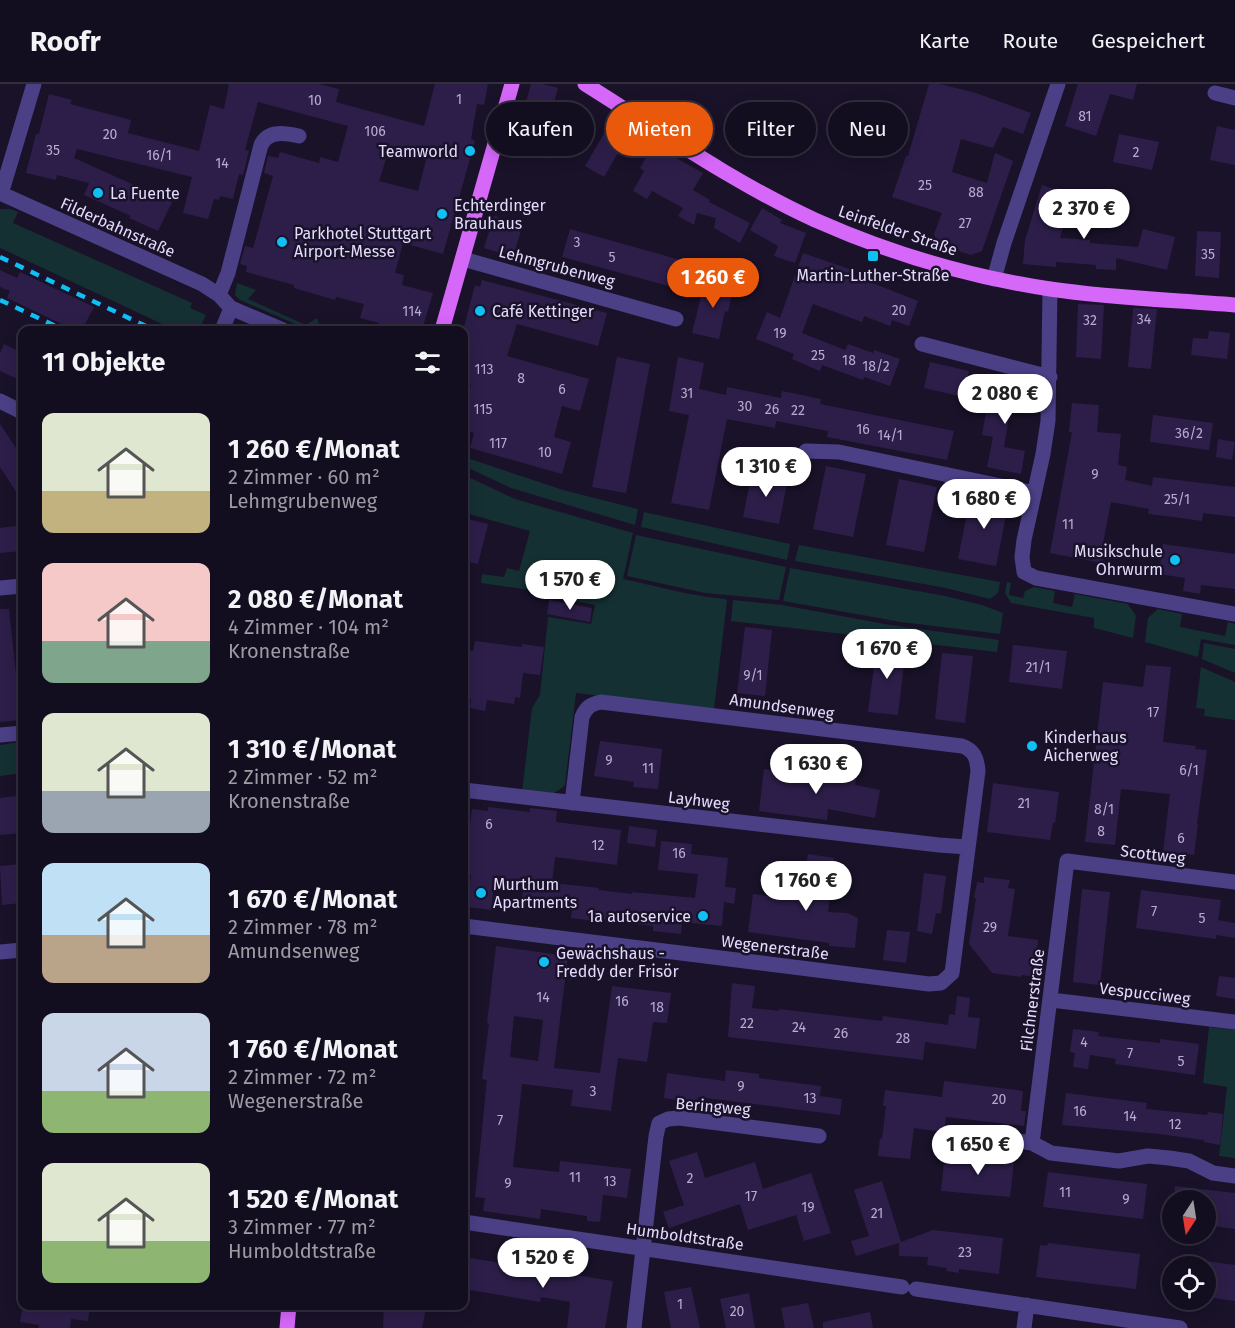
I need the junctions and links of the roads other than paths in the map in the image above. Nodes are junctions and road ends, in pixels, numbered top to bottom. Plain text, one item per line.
1 (34, 84) edge
2 (512, 84) edge
3 (585, 84) edge
4 (1058, 84) edge
5 (1215, 93) dead end
6 (1235, 98) edge
7 (299, 136) dead end
8 (0, 194) edge
9 (463, 259) junction
10 (994, 279) junction
11 (1050, 289) junction
12 (219, 295) junction
13 (1235, 305) edge
14 (231, 308) junction
15 (676, 319) dead end
16 (224, 326) edge
17 (274, 326) edge
18 (443, 326) edge
19 (922, 344) dead end
20 (1050, 377) junction
21 (0, 401) edge
22 (18, 410) edge
23 (806, 451) dead end
24 (1034, 493) junction
25 (18, 586) edge
26 (0, 588) edge
27 (1235, 614) edge
28 (18, 733) edge
29 (0, 735) edge
30 (468, 790) edge
31 (572, 803) junction
32 (967, 847) junction
33 (1067, 861) joint
34 (1235, 882) edge
35 (468, 927) edge
36 (18, 950) edge
37 (0, 952) edge
38 (1051, 1000) junction
39 (1235, 1022) edge
40 (955, 1133) dead end
41 (819, 1136) dead end
42 (1032, 1143) junction
43 (1235, 1176) edge
44 (468, 1223) edge
45 (644, 1248) junction
46 (1027, 1305) junction
47 (289, 1310) edge
48 (287, 1328) edge
49 (634, 1328) edge
50 (1024, 1328) edge
51 (1180, 1328) edge

1 - 8 street
2 - 9 main road
3 - 10 main road, Leinfelder Straße
4 - 10 street
5 - 6 street
7 - 12 street
8 - 12 street, Filderbahnstraße
9 - 15 street, Lehmgrubenweg
9 - 18 main road
10 - 11 main road, Leinfelder Straße
11 - 13 main road, Leinfelder Straße
11 - 20 street
12 - 14 street, Filderbahnstraße
14 - 16 street
14 - 17 street, Filderbahnstraße
19 - 20 street
20 - 24 street
21 - 22 street
23 - 24 street
24 - 27 street
25 - 26 street
28 - 29 street
30 - 31 street, Layhweg
31 - 32 street, Layhweg
31 - 32 street, Amundsenweg
32 - 35 street, Wegenerstraße
33 - 34 street, Scottweg
33 - 38 street, Filchnerstraße
36 - 37 street
38 - 39 street, Vespucciweg
38 - 42 street, Filchnerstraße
40 - 42 street
41 - 45 street, Beringweg
42 - 43 street
44 - 45 street, Humboldtstraße
45 - 46 street, Humboldtstraße
45 - 49 street
46 - 50 street
46 - 51 street, Humboldtstraße
47 - 48 main road

